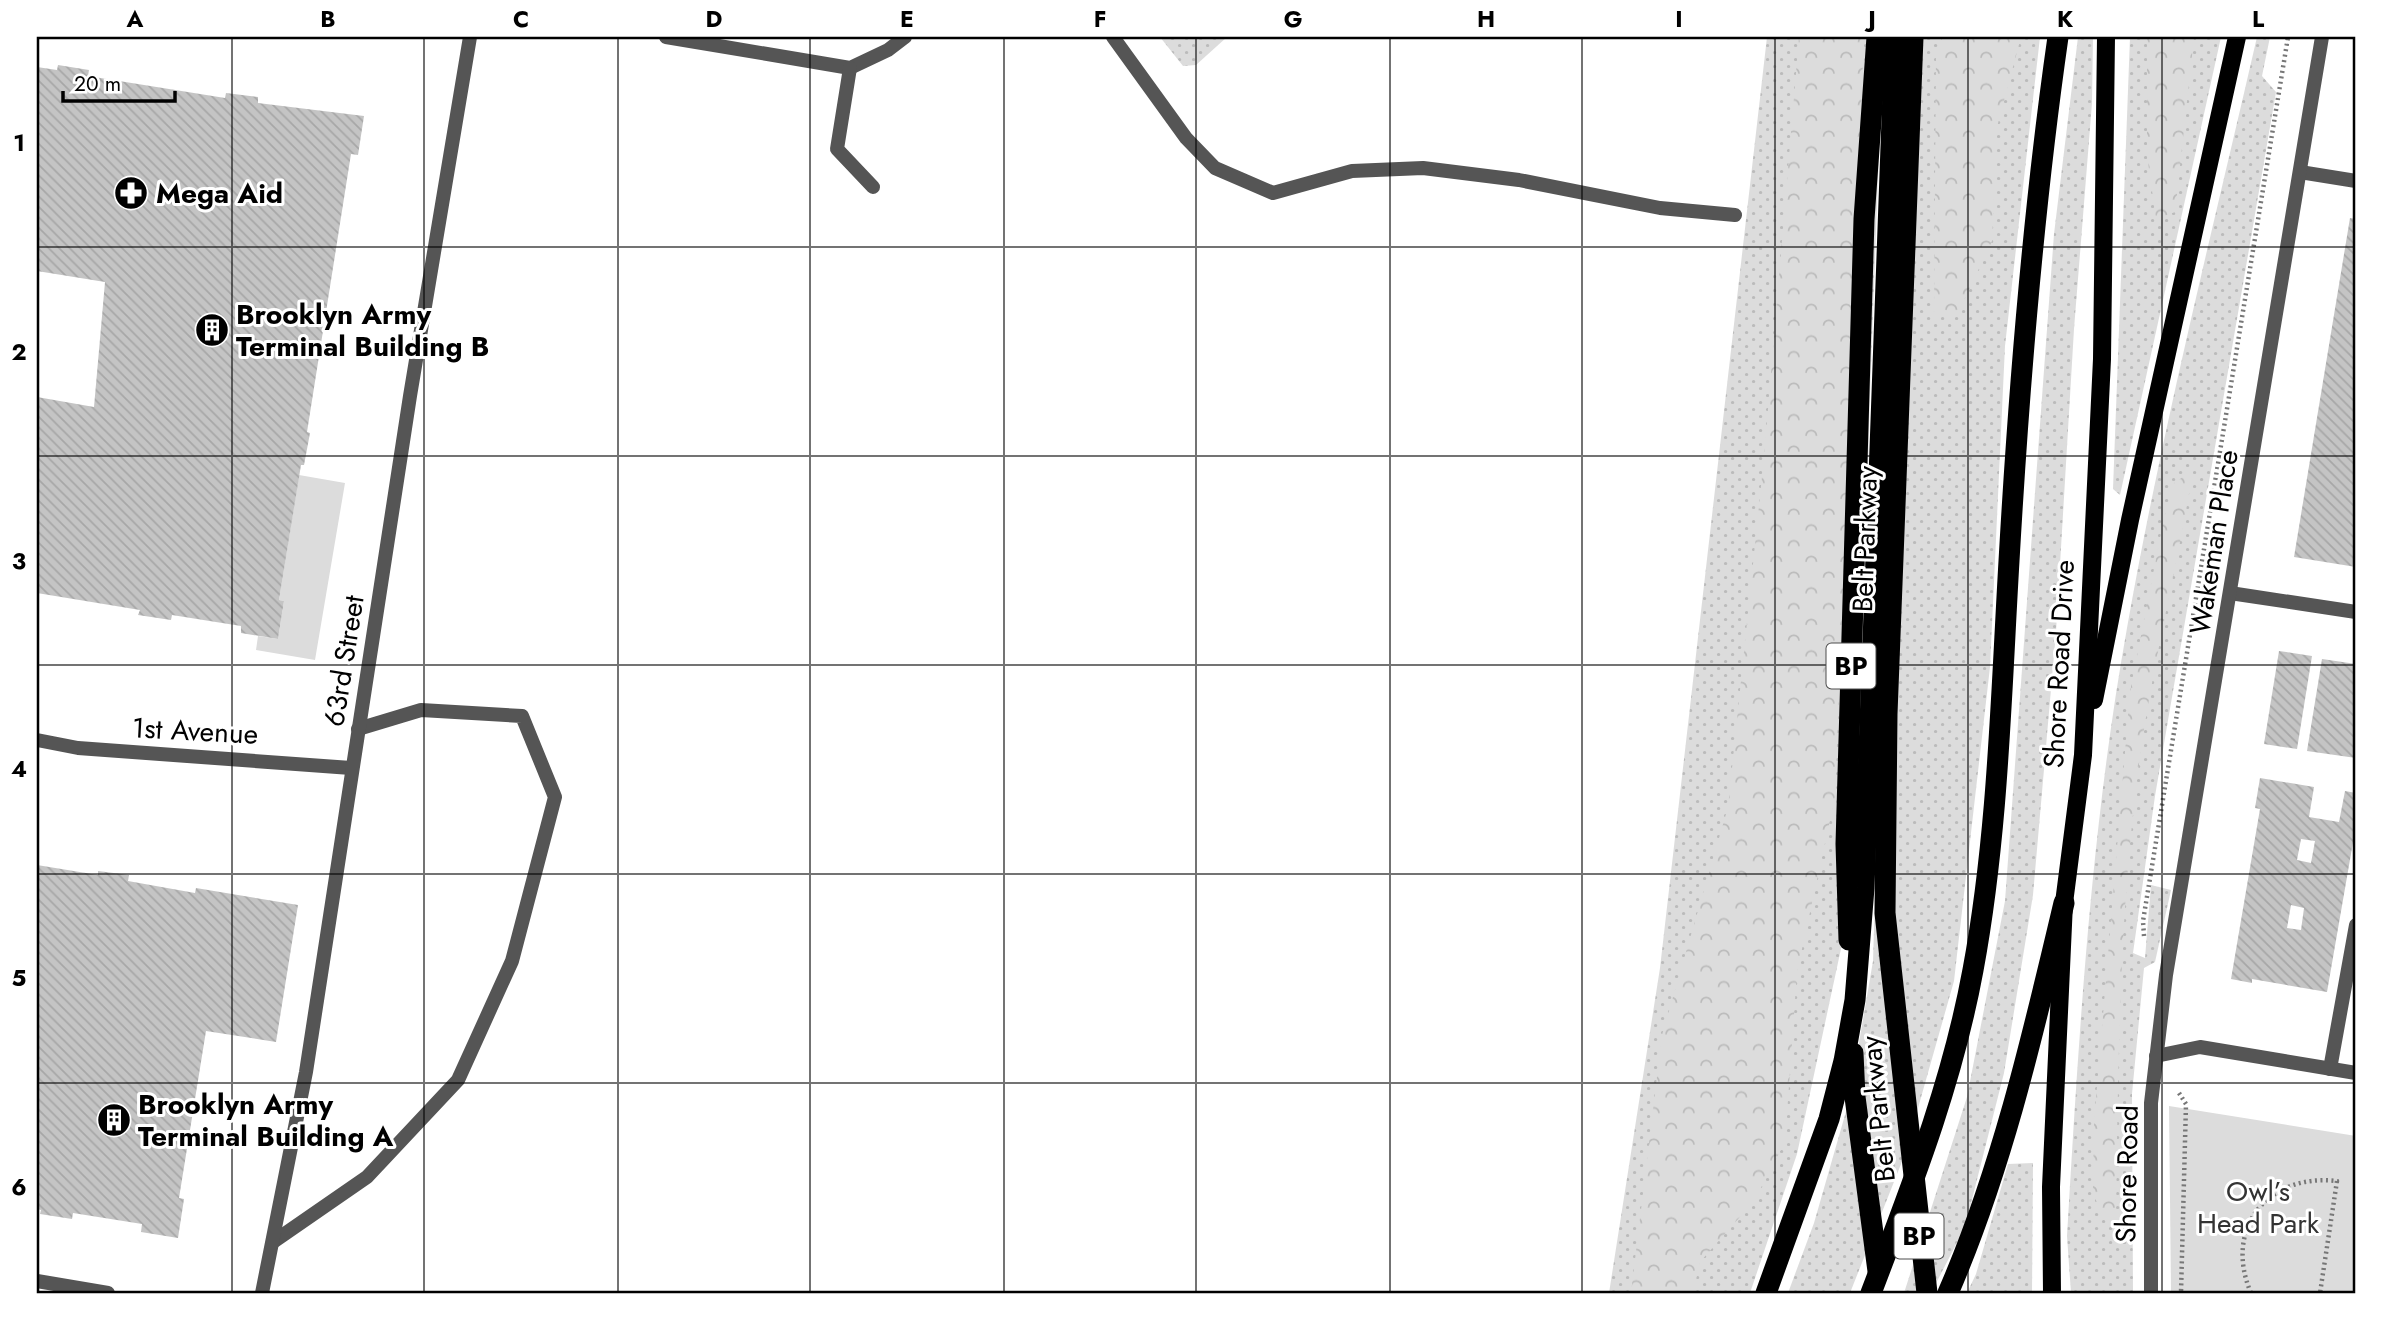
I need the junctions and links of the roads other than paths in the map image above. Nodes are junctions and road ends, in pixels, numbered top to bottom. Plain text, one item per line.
1 (470, 37) edge
2 (666, 37) edge
3 (905, 37) edge
4 (1113, 37) edge
5 (1877, 37) edge
6 (1895, 37) edge
7 (1913, 37) edge
8 (2058, 37) edge
9 (2106, 37) edge
10 (2236, 37) edge
11 (2322, 37) edge
12 (850, 68) junction
13 (2300, 172) junction
14 (2356, 181) edge
15 (873, 187) dead end
16 (1735, 215) dead end
17 (2230, 593) junction
18 (2356, 612) edge
19 (358, 729) junction
20 (37, 740) edge
21 (2083, 755) junction
22 (351, 768) junction
23 (2064, 903) junction
24 (2356, 925) edge
25 (2156, 1056) junction
26 (2330, 1069) junction
27 (2356, 1073) edge
28 (274, 1242) junction
29 (37, 1281) edge
30 (108, 1293) edge
31 (262, 1293) edge
32 (1766, 1293) edge
33 (1871, 1293) edge
34 (1881, 1293) edge
35 (1927, 1293) edge
36 (1948, 1293) edge
37 (2052, 1293) edge
38 (2151, 1293) edge

1 - 19 street, 63rd Street
2 - 12 street
3 - 12 street
4 - 16 street
5 - 34 highway, Belt Parkway / BP
6 - 32 highway
7 - 35 highway, Belt Parkway / BP
8 - 33 highway
9 - 21 main road, Shore Road Drive
10 - 21 main road
11 - 13 street, Wakeman Place
12 - 15 street
13 - 14 street
13 - 17 street, Wakeman Place
17 - 18 street
17 - 25 street, Wakeman Place
19 - 22 street, 63rd Street
19 - 28 street
20 - 22 street, 1st Avenue
21 - 23 main road, Shore Road Drive
22 - 28 street, 63rd Street
23 - 36 highway
23 - 37 main road, Shore Road Drive
24 - 26 street
25 - 26 street
25 - 38 street, Shore Road
26 - 27 street
28 - 31 street, 63rd Street
29 - 30 street

